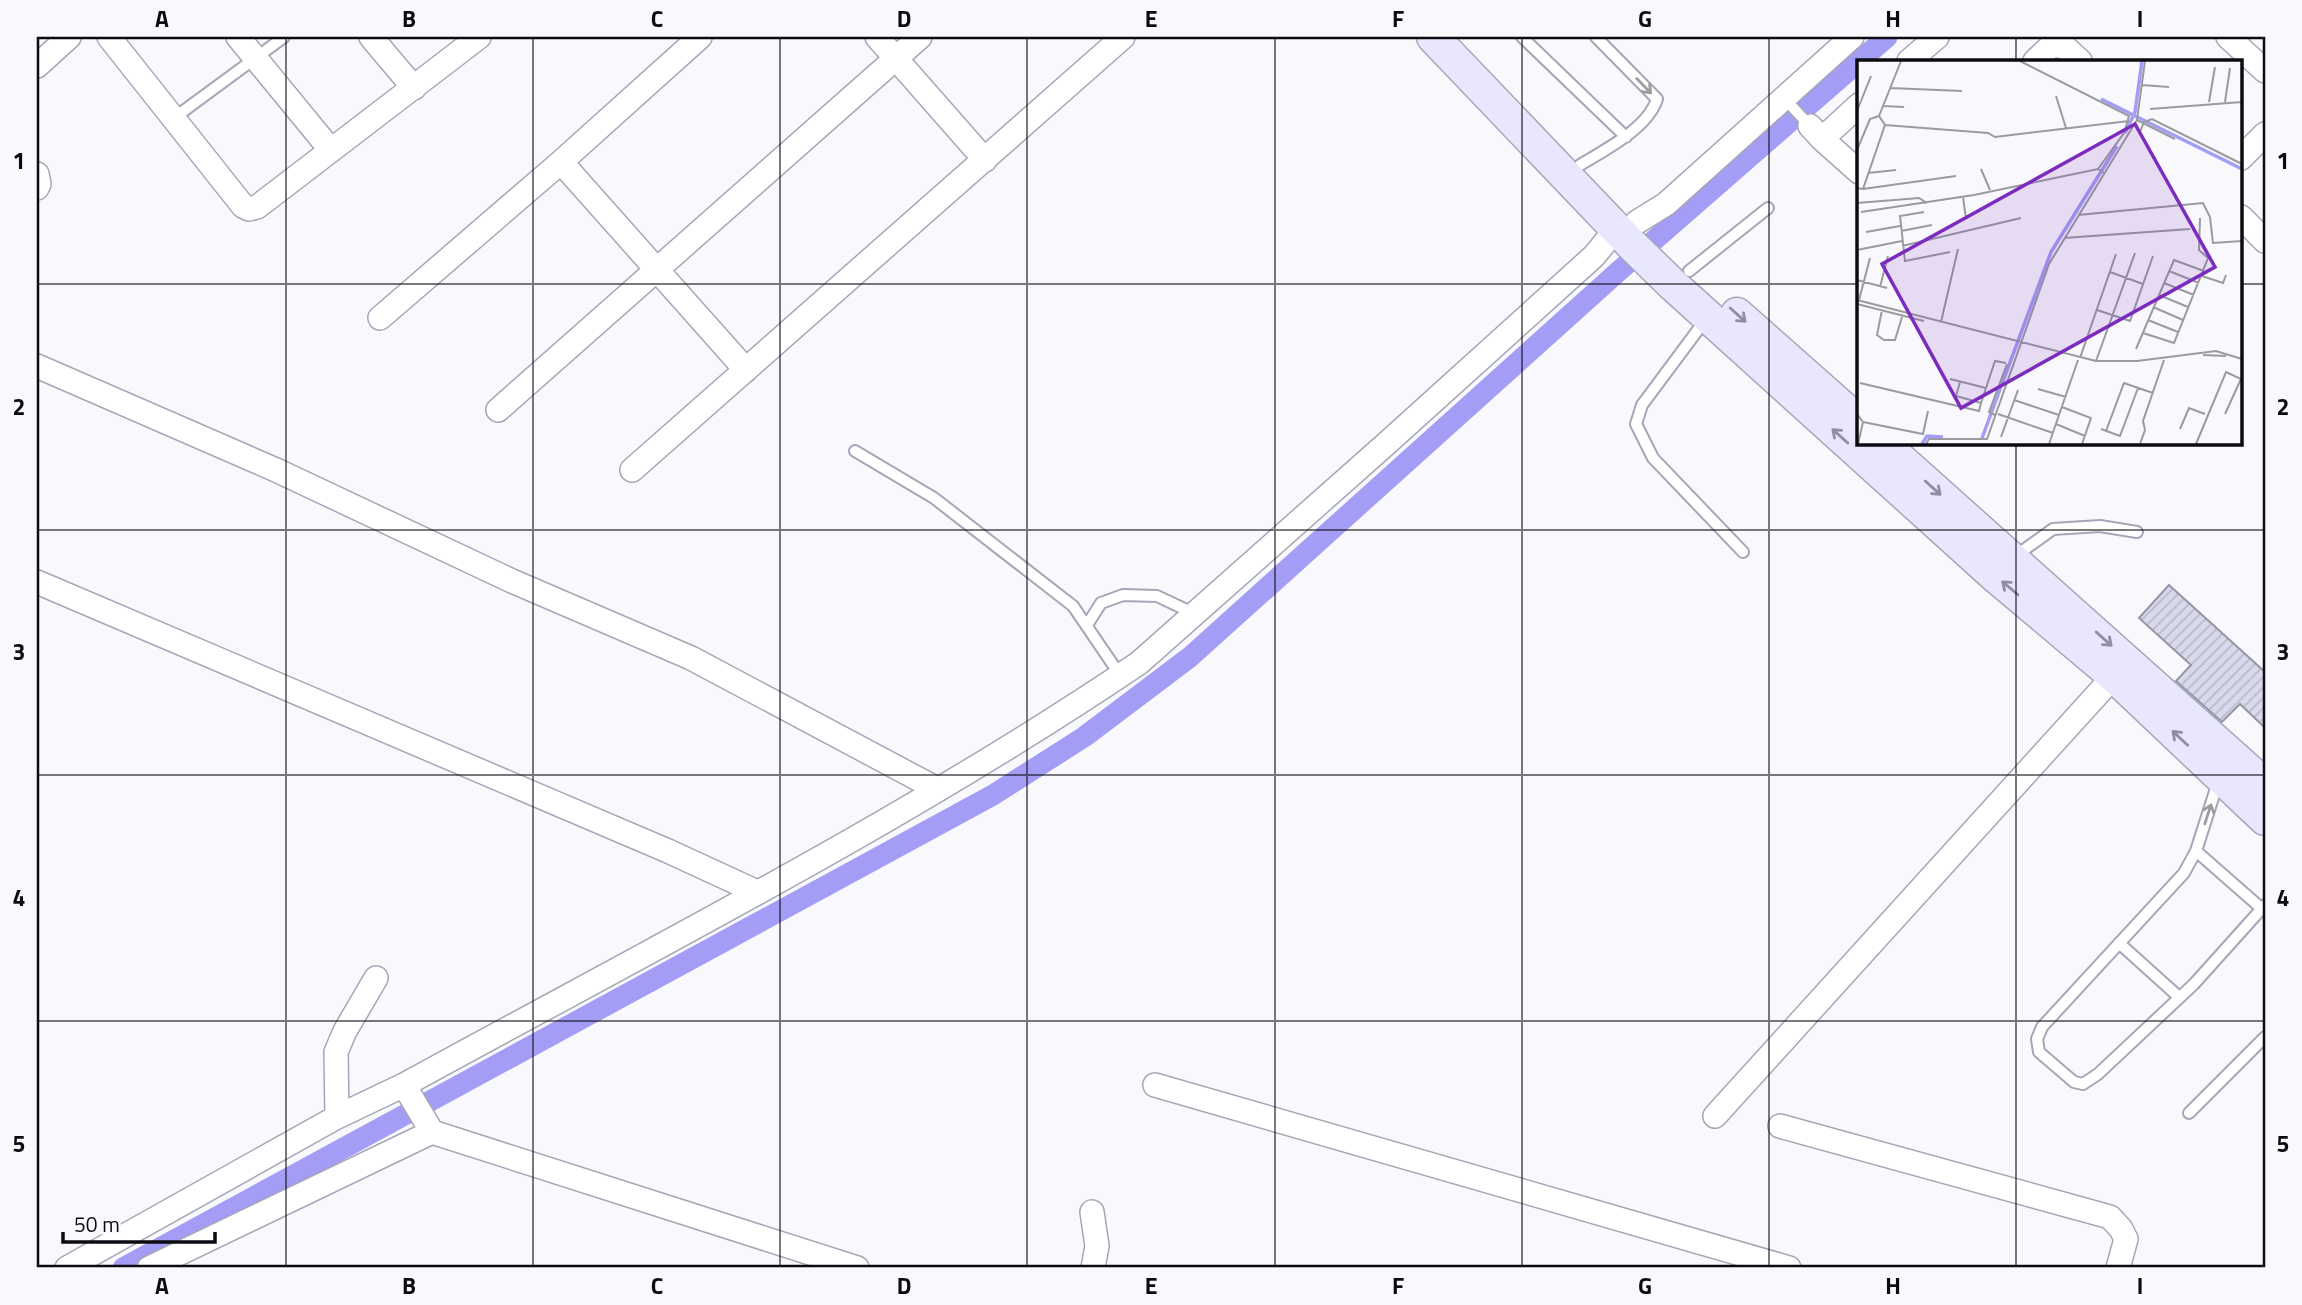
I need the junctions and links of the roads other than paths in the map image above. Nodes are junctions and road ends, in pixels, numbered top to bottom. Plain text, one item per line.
1 (69, 37) edge
2 (109, 37) edge
3 (238, 37) edge
4 (284, 37) edge
5 (372, 37) edge
6 (479, 37) edge
7 (700, 37) edge
8 (877, 37) edge
9 (920, 37) edge
10 (1123, 37) edge
11 (1433, 37) edge
12 (1456, 37) edge
13 (1522, 37) edge
14 (1596, 37) edge
15 (1852, 37) edge
16 (1937, 37) edge
17 (2228, 37) edge
18 (2057, 41) edge
19 (256, 57) junction
20 (896, 58) junction
21 (1910, 60) edge
22 (2036, 60) edge
23 (2079, 60) edge
24 (38, 63) edge
25 (2265, 71) edge
26 (414, 88) junction
27 (1787, 101) junction
28 (1857, 106) edge
29 (174, 118) junction
30 (1816, 133) junction
31 (2265, 134) edge
32 (1626, 137) junction
33 (330, 149) junction
34 (2242, 157) edge
35 (985, 159) junction
36 (561, 162) junction
37 (1580, 166) junction
38 (1857, 170) edge
39 (37, 174) edge
40 (37, 188) edge
41 (1768, 208) dead end
42 (2242, 218) edge
43 (2265, 241) edge
44 (1648, 243) junction
45 (657, 270) junction
46 (1708, 317) junction
47 (380, 318) dead end
48 (37, 366) edge
49 (746, 370) junction
50 (498, 410) dead end
51 (1857, 420) edge
52 (1883, 444) edge
53 (855, 451) dead end
54 (632, 471) dead end
55 (2137, 533) dead end
56 (1743, 552) dead end
57 (2012, 558) junction
58 (37, 582) edge
59 (1193, 613) junction
60 (1087, 625) junction
61 (1120, 675) junction
62 (2114, 676) junction
63 (2220, 776) junction
64 (2265, 785) edge
65 (937, 789) junction
66 (2265, 819) edge
67 (2196, 851) junction
68 (757, 892) junction
69 (2263, 906) edge
70 (2119, 943) junction
71 (376, 978) dead end
72 (2179, 997) junction
73 (2265, 1037) edge
74 (1155, 1085) dead end
75 (407, 1089) junction
76 (2189, 1112) dead end
77 (1715, 1116) dead end
78 (337, 1118) junction
79 (428, 1126) junction
80 (1780, 1126) dead end
81 (1092, 1212) dead end
82 (67, 1268) edge
83 (149, 1268) edge
84 (857, 1268) edge
85 (1093, 1268) edge
86 (1789, 1268) edge
87 (2118, 1268) edge

1 - 24 street
2 - 29 street
3 - 19 street
4 - 19 lane
5 - 26 street
6 - 26 street
7 - 36 street
8 - 20 street
9 - 20 street
10 - 35 street
11 - 44 street
12 - 37 street
13 - 32 lane
14 -> 32 lane
15 - 27 street
16 - 21 street
17 - 25 street
18 - 22 street
18 - 23 street
19 - 29 lane
19 - 33 street
20 - 35 street
20 - 45 street
26 - 33 street
27 - 30 lane
27 - 44 street
28 - 30 street
29 - 33 street
30 - 38 street
31 - 34 street
32 - 37 lane
35 - 49 street
36 - 45 street
36 - 47 street
37 - 44 street
39 - 40 street
41 - 44 lane
42 - 43 street
44 - 46 street
44 -> 51 street
44 - 59 street
45 - 49 street
45 - 50 street
46 - 56 lane
62 -> 46 street
48 - 65 street
49 - 54 street
52 -> 57 street
53 - 60 lane
55 - 57 lane
57 -> 64 street
58 - 68 street
59 - 60 lane
59 - 61 street
60 - 61 lane
61 - 65 street
63 -> 62 street
62 - 77 street
63 - 66 street
67 -> 63 lane
65 - 68 street
67 - 69 lane
67 - 70 lane
68 - 75 street
69 - 72 lane
70 - 72 lane
70 - 72 lane
71 - 78 street
73 - 76 lane
74 - 86 street
75 - 78 street
75 - 79 street
78 - 82 street
79 - 83 street
79 - 84 street
80 - 87 street
81 - 85 street

